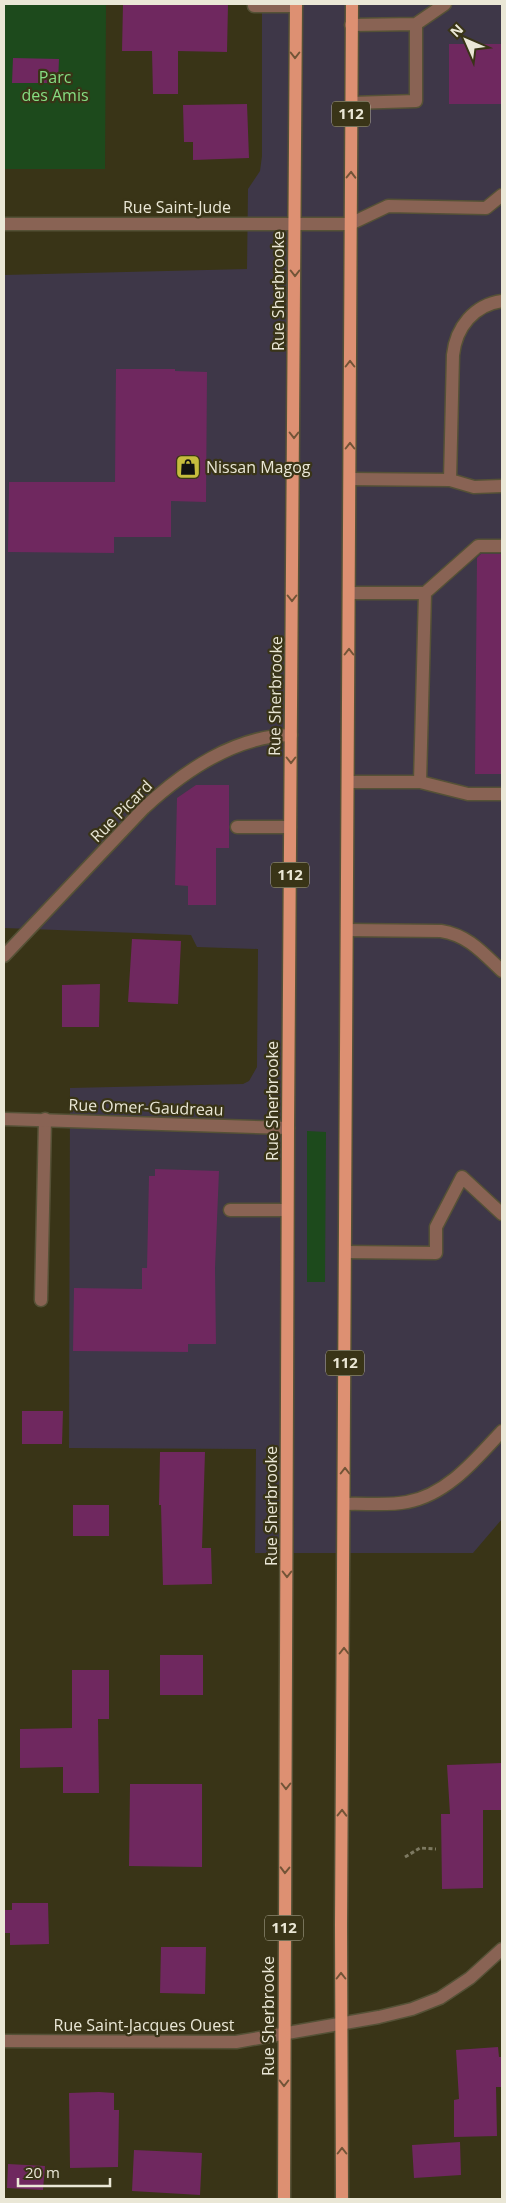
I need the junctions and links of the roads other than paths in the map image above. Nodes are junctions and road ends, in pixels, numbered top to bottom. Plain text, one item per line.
1 (254, 4) edge
2 (352, 4) edge
3 (445, 4) edge
4 (296, 5) edge
5 (416, 24) junction
6 (351, 25) junction
7 (351, 103) junction
8 (502, 195) edge
9 (4, 224) edge
10 (295, 224) junction
11 (350, 224) junction
12 (502, 301) edge
13 (350, 479) junction
14 (450, 480) junction
15 (502, 486) edge
16 (502, 546) edge
17 (349, 593) junction
18 (425, 593) junction
19 (291, 736) junction
20 (348, 782) junction
21 (420, 782) junction
22 (502, 794) edge
23 (237, 826) dead end
24 (290, 827) junction
25 (348, 930) junction
26 (4, 956) edge
27 (502, 971) edge
28 (4, 1118) edge
29 (45, 1119) junction
30 (288, 1128) junction
31 (230, 1210) dead end
32 (288, 1210) junction
33 (502, 1214) edge
34 (346, 1252) junction
35 (41, 1300) dead end
36 (502, 1431) edge
37 (344, 1504) junction
38 (502, 1949) edge
39 (341, 2024) junction
40 (284, 2035) junction
41 (4, 2042) edge
42 (284, 2199) edge
43 (342, 2199) edge

1 - 4 street
2 - 6 main road, 112
3 - 5 street
4 -> 10 main road, Rue Sherbrooke / 112
5 - 6 street
5 - 7 street
6 - 7 main road, 112
11 -> 7 main road, 112
8 - 11 street
9 - 10 street, Rue Saint-Jude
10 - 11 street, Rue Saint-Jude
10 -> 19 main road, Rue Sherbrooke / 112
13 -> 11 main road, 112
12 - 14 street
13 - 14 street
13 - 17 main road, 112
14 - 15 street
16 - 18 street
17 - 18 street
20 -> 17 main road, 112
18 - 21 street
19 -> 24 main road, Rue Sherbrooke / 112
19 - 26 street, Rue Picard
20 - 21 street
20 - 25 main road, 112
21 - 22 street
23 - 24 street
24 - 30 main road, Rue Sherbrooke / 112
25 - 27 street
25 - 34 main road, 112
28 - 29 street, Rue Omer-Gaudreau
29 - 30 street, Rue Omer-Gaudreau
29 - 35 street
30 - 32 main road, Rue Sherbrooke / 112
31 - 32 street
32 -> 40 main road, Rue Sherbrooke / 112
33 - 34 street
37 -> 34 main road, 112
36 - 37 street
39 -> 37 main road, 112
38 - 39 street, Rue Saint-Jacques Ouest
39 - 40 street, Rue Saint-Jacques Ouest
43 -> 39 main road, 112
40 - 41 street, Rue Saint-Jacques Ouest
40 -> 42 main road, Rue Sherbrooke / 112

